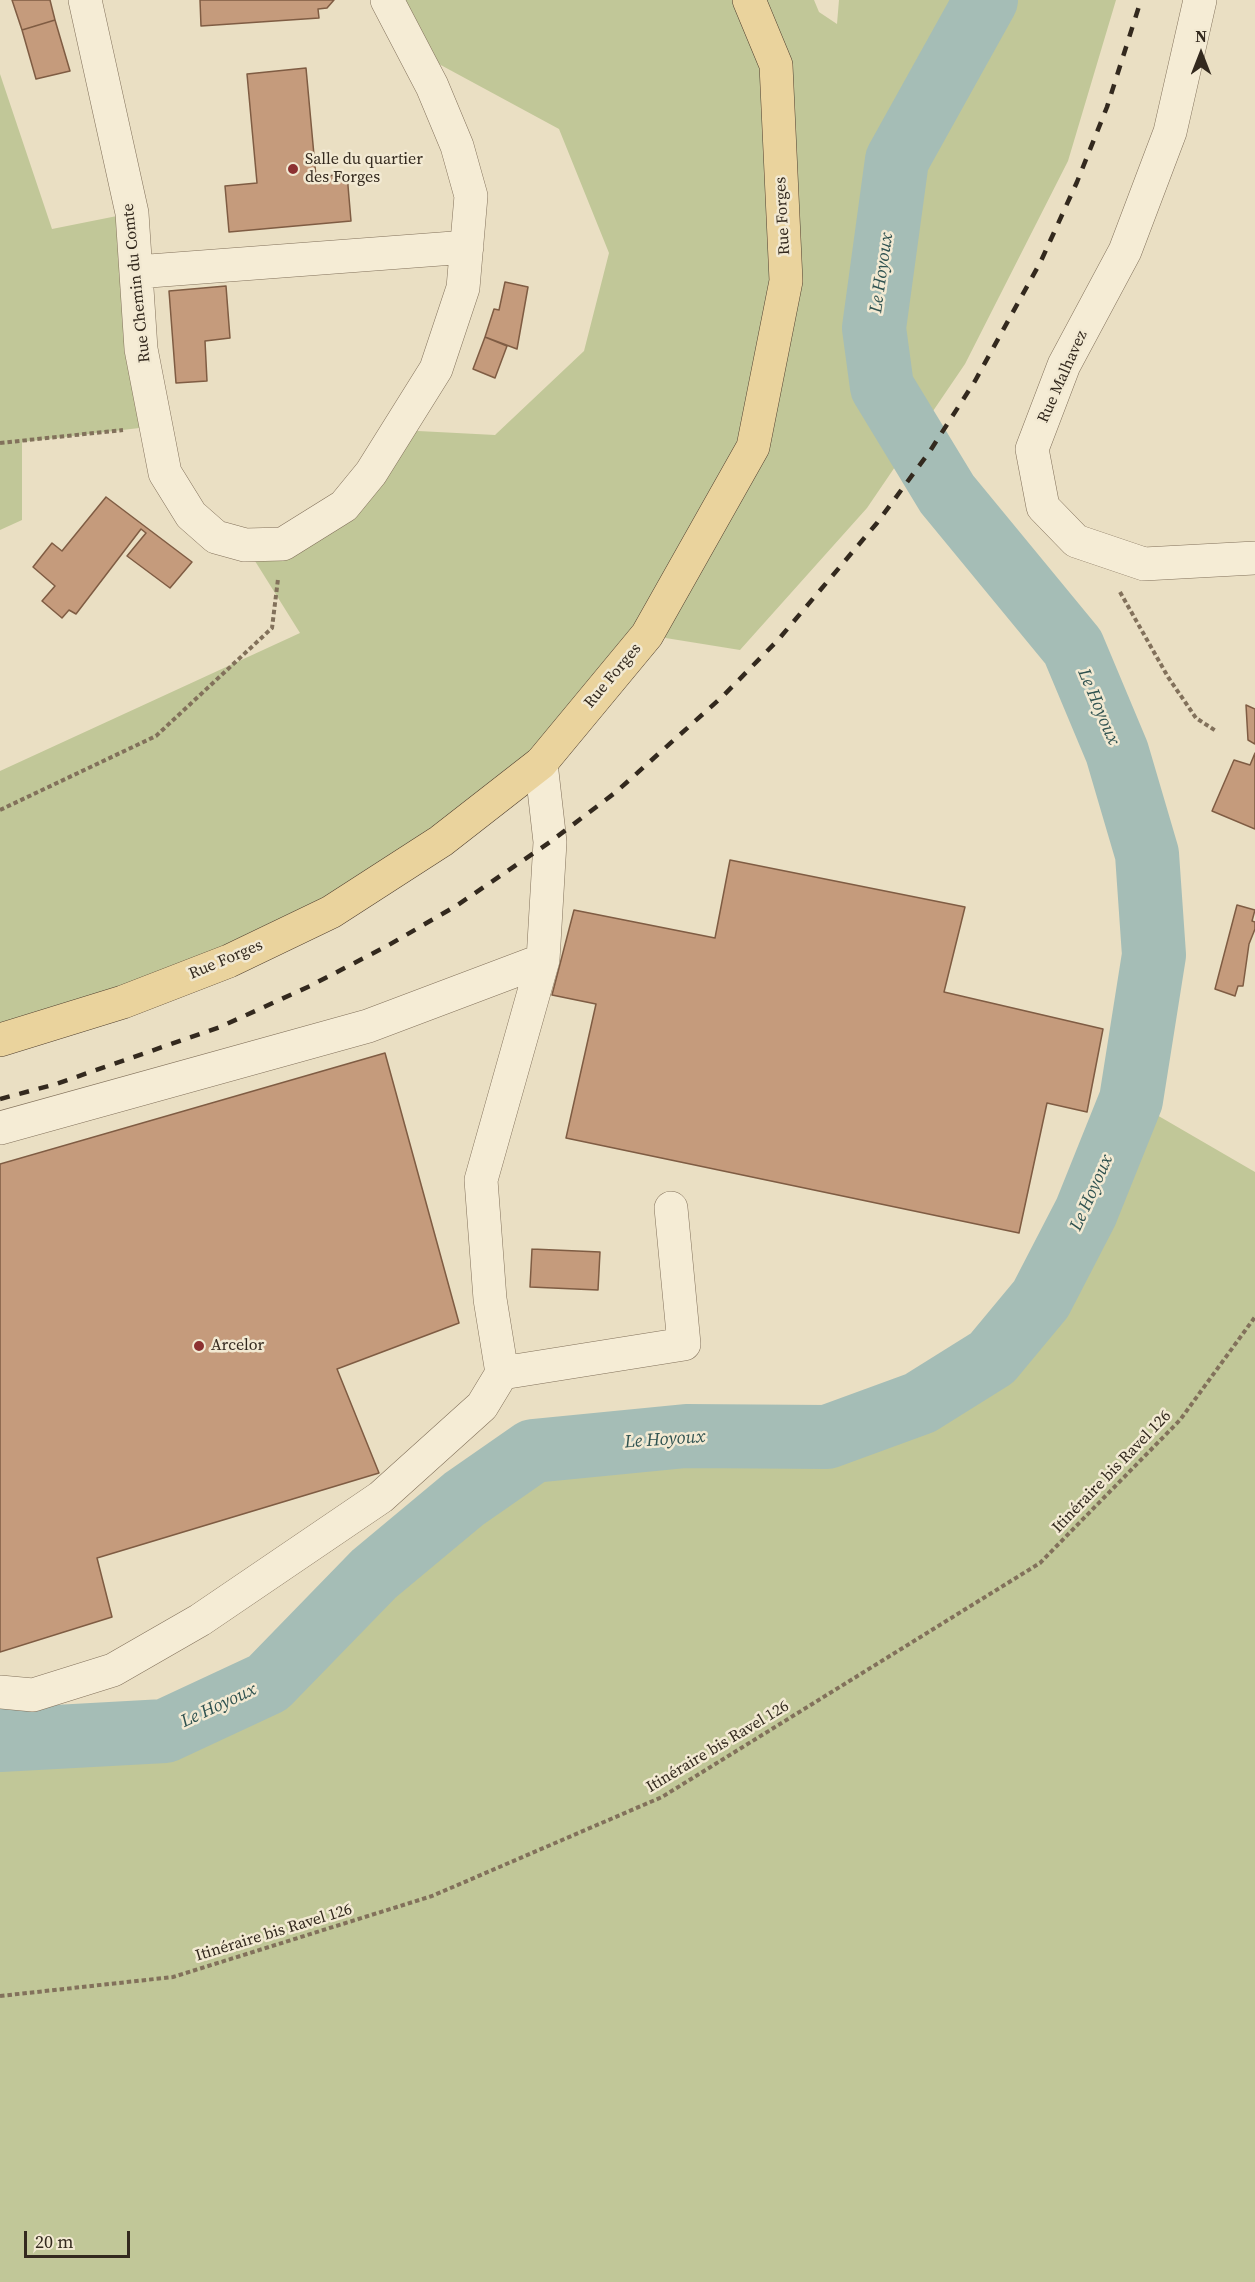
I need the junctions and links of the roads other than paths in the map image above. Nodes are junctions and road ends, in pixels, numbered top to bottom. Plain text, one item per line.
1 (85, 0) edge
2 (387, 0) edge
3 (748, 0) edge
4 (1200, 0) edge
5 (467, 247) junction
6 (136, 272) junction
7 (1255, 558) edge
8 (541, 763) junction
9 (543, 960) junction
10 (0, 1040) edge
11 (0, 1128) edge
12 (671, 1208) dead end
13 (502, 1373) junction
14 (0, 1692) edge

1 - 6 street, Rue Chemin du Comte
2 - 5 street
3 - 8 main road, Rue Forges
4 - 7 street, Rue Malhavez
5 - 6 street
5 - 6 street, Rue Chemin du Comte
8 - 9 street
8 - 10 main road, Rue Forges
9 - 11 street
9 - 13 street
12 - 13 street
13 - 14 street

